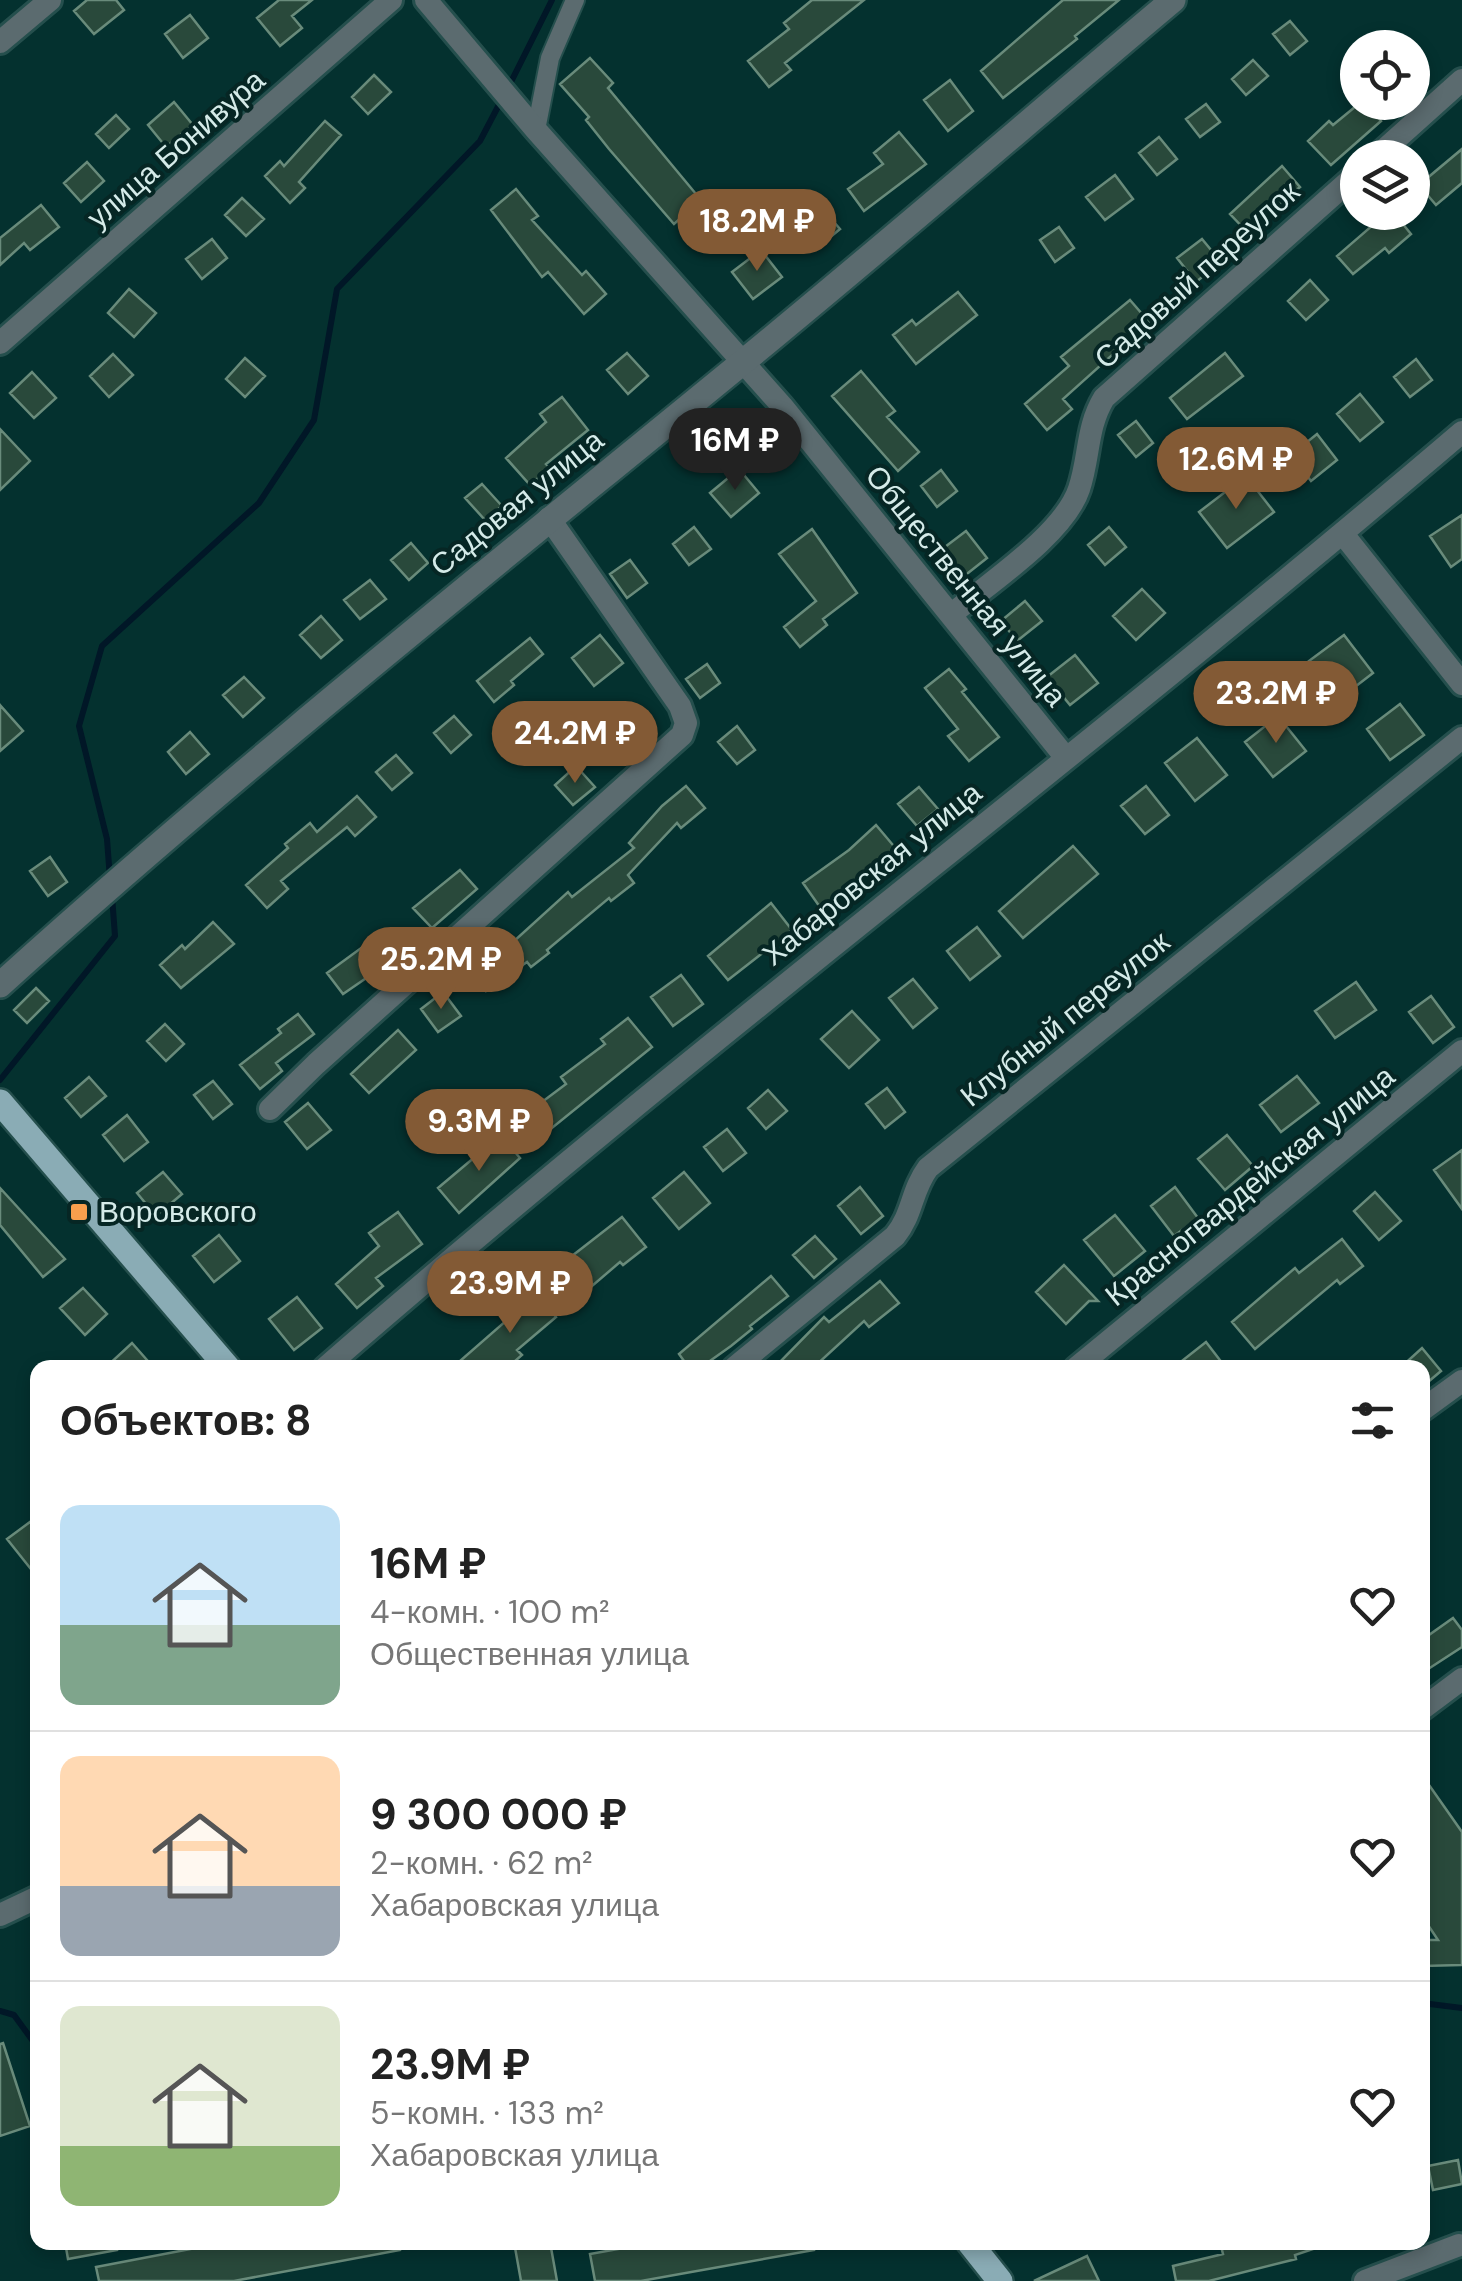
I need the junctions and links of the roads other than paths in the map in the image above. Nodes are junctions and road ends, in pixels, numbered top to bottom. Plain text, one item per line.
1 (50, 0) edge
2 (391, 0) edge
3 (426, 0) edge
4 (576, 0) edge
5 (1172, 0) edge
6 (0, 42) edge
7 (1462, 80) edge
8 (536, 130) junction
9 (1395, 140) edge
10 (1340, 189) edge
11 (0, 343) edge
12 (744, 362) junction
13 (1462, 432) edge
14 (549, 518) junction
15 (1343, 534) junction
16 (952, 614) junction
17 (1462, 684) edge
18 (1462, 738) edge
19 (1066, 758) junction
20 (0, 985) edge
21 (1462, 1051) edge
22 (0, 1102) edge
23 (270, 1110) dead end
24 (221, 1360) edge
25 (333, 1360) edge
26 (744, 1360) edge
27 (1086, 1360) edge
28 (1462, 1381) edge
29 (1430, 1404) edge
30 (1462, 1680) edge
31 (1430, 1704) edge
32 (30, 1900) edge
33 (0, 1916) edge
34 (1460, 2246) edge
35 (976, 2250) edge
36 (1000, 2281) edge
37 (1365, 2281) edge

1 - 6 street
2 - 11 street, улица Бонивура
3 - 8 street, Общественная улица
4 - 8 street
5 - 12 street, Садовая улица
7 - 9 street
8 - 12 street, Общественная улица
10 - 16 street, Садовый переулок
12 - 14 street, Садовая улица
12 - 16 street, Общественная улица
13 - 15 street, Хабаровская улица
14 - 20 street, Садовая улица
14 - 23 street
15 - 17 street
15 - 19 street, Хабаровская улица
16 - 19 street, Общественная улица
18 - 26 street, Клубный переулок
19 - 25 street, Хабаровская улица
21 - 27 street, Красногвардейская улица
22 - 24 main road
28 - 29 street
30 - 31 street
32 - 33 street
34 - 37 street
35 - 36 main road

